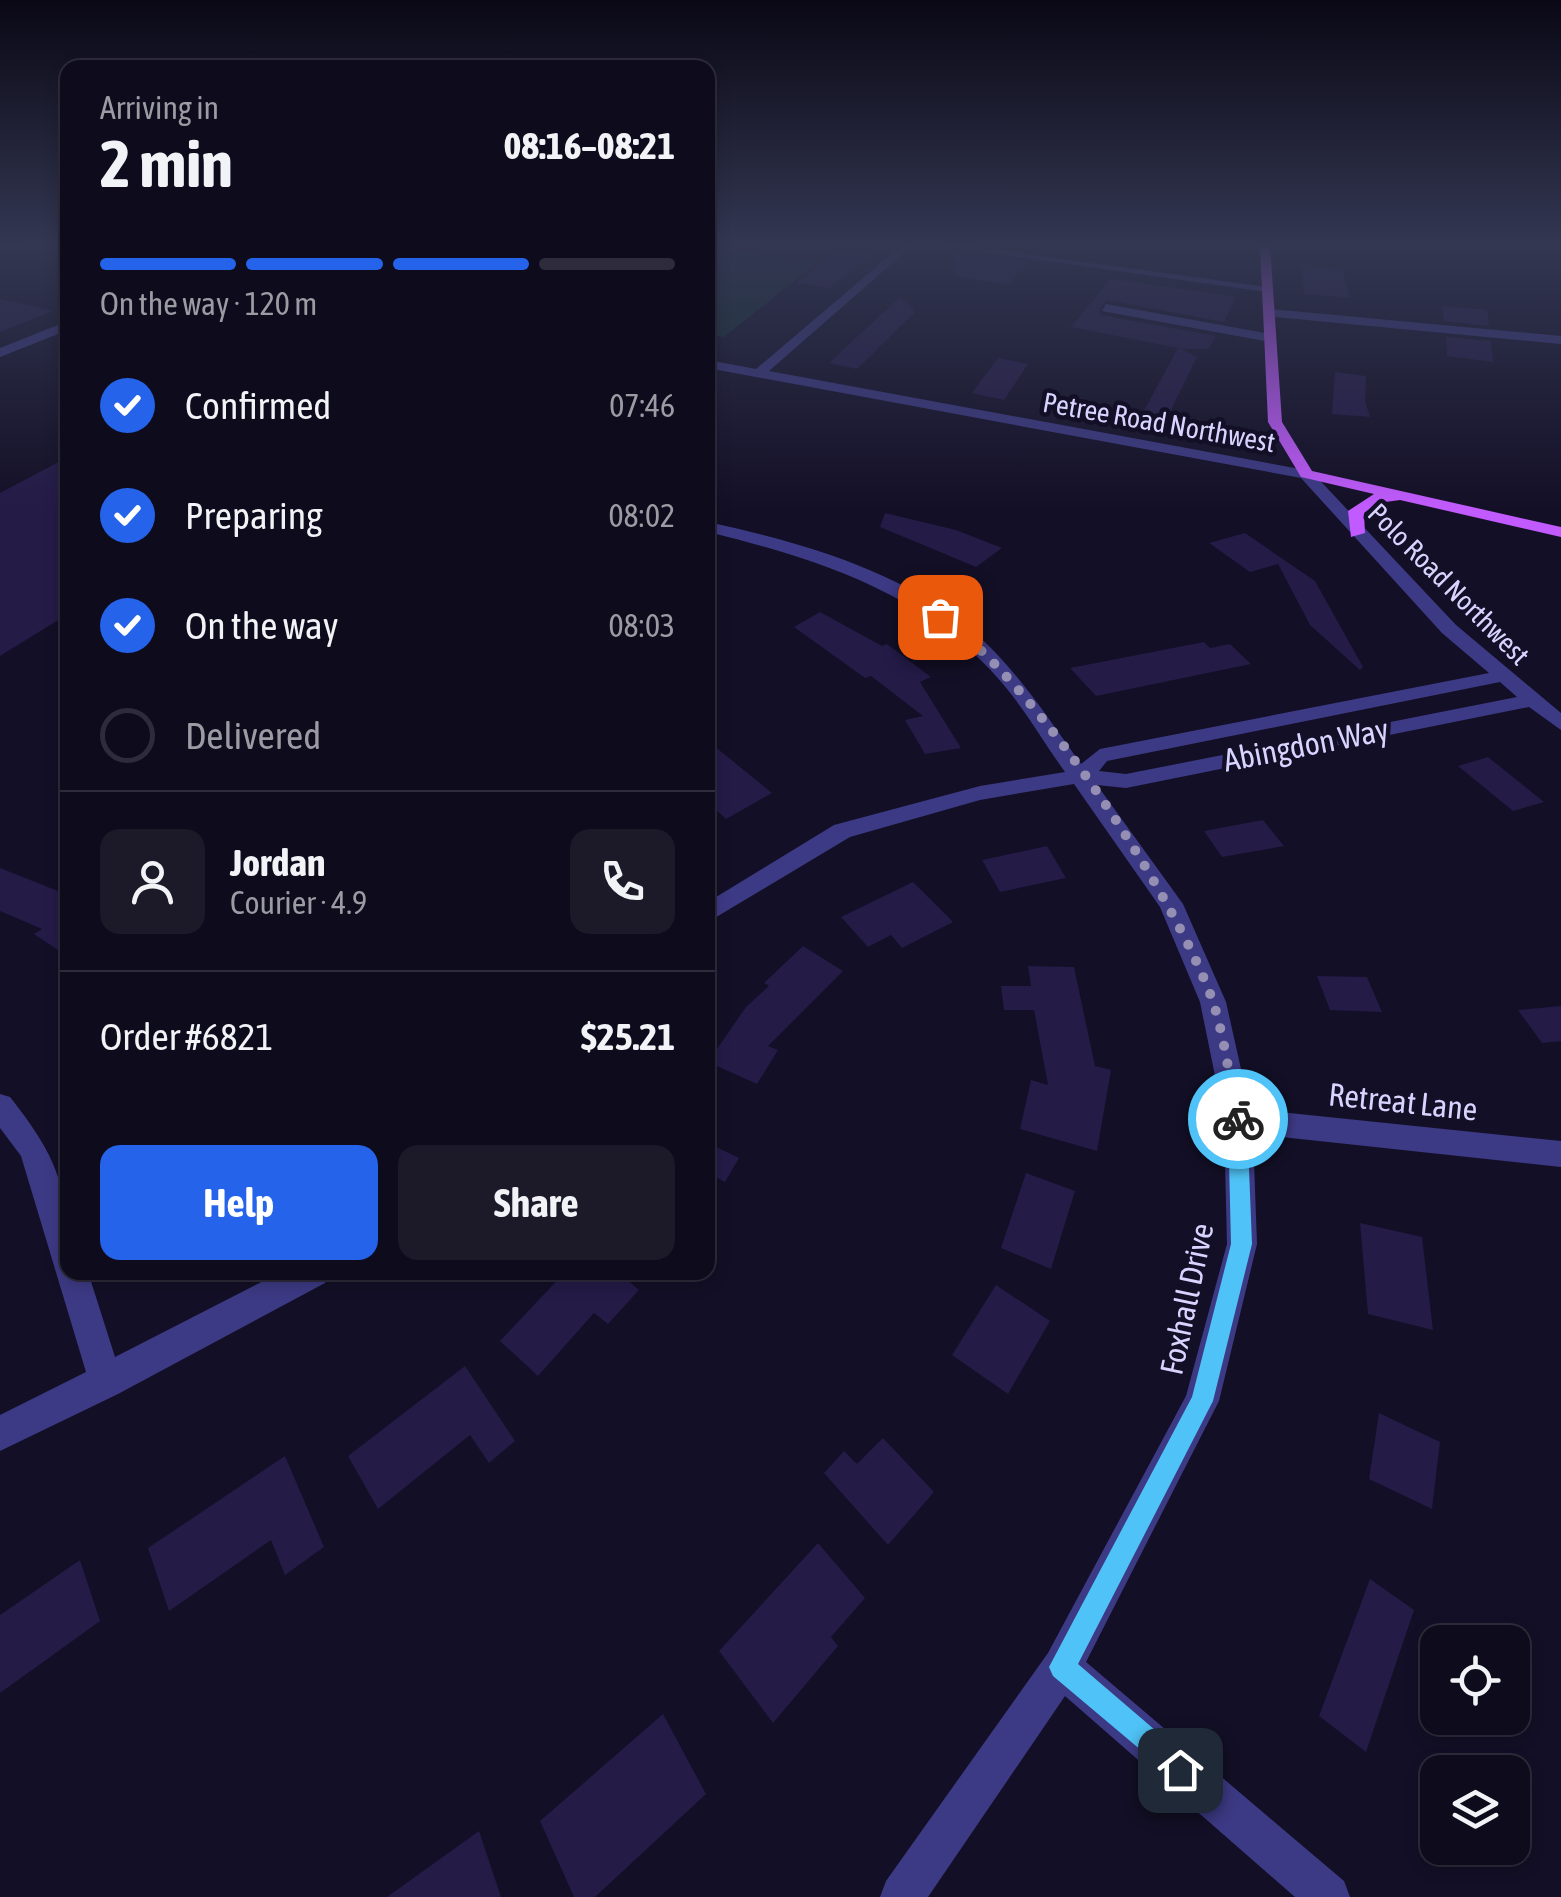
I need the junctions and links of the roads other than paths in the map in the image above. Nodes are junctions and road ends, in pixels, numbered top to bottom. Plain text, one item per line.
1 (46, 334) edge
2 (805, 334) edge
3 (1246, 334) edge
4 (1270, 334) edge
5 (1491, 334) edge
6 (1270, 338) junction
7 (0, 339) edge
8 (1561, 340) edge
9 (22, 344) junction
10 (0, 353) edge
11 (715, 365) edge
12 (758, 374) junction
13 (1306, 474) junction
14 (1419, 497) junction
15 (715, 529) edge
16 (1561, 532) edge
17 (1356, 533) junction
18 (1501, 676) junction
19 (1530, 701) junction
20 (1561, 724) edge
21 (1082, 776) junction
22 (715, 909) edge
23 (0, 1106) edge
24 (1238, 1120) junction
25 (1561, 1154) edge
26 (60, 1233) edge
27 (74, 1280) edge
28 (299, 1280) edge
29 (106, 1382) junction
30 (0, 1434) edge
31 (1062, 1667) junction
32 (902, 1897) edge
33 (1328, 1897) edge

1 - 9 street
2 - 12 street
3 - 6 street
4 - 6 main road
5 - 8 street
6 - 13 main road
7 - 9 street
9 - 10 street
11 - 12 street, Petree Road Northwest
12 - 13 street, Petree Road Northwest
13 - 14 main road
13 - 17 street, Polo Road Northwest
14 - 16 main road
14 - 17 main road
15 - 21 street, Foxhall Drive
17 - 18 street, Polo Road Northwest
18 - 19 street, Polo Road Northwest
18 - 21 street, Abingdon Way
19 - 20 street, Polo Road Northwest
19 - 21 street, Abingdon Way
21 - 22 street, Abingdon Way
21 - 24 street, Foxhall Drive
23 - 26 street
24 - 25 street, Retreat Lane
24 - 31 street, Foxhall Drive
27 - 29 street
28 - 29 street
29 - 30 street
31 - 32 street, Foxhall Drive
31 - 33 street

